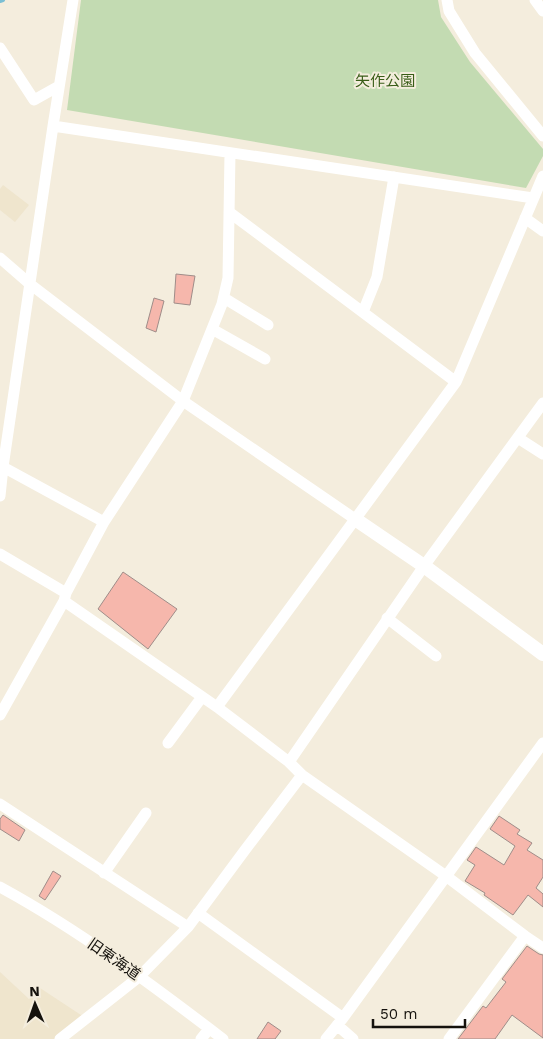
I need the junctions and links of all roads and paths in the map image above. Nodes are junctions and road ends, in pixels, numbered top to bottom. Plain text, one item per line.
1 (73, 0) edge
2 (447, 0) edge
3 (535, 0) edge
4 (543, 11) edge
5 (0, 48) edge
6 (59, 86) junction
7 (53, 126) junction
8 (543, 136) edge
9 (230, 153) junction
10 (543, 176) edge
11 (394, 177) junction
12 (533, 198) junction
13 (229, 212) junction
14 (525, 218) junction
15 (543, 231) edge
16 (0, 258) edge
17 (30, 284) junction
18 (224, 298) junction
19 (363, 312) junction
20 (268, 325) dead end
21 (212, 329) junction
22 (265, 360) dead end
23 (456, 382) junction
24 (183, 401) junction
25 (543, 403) edge
26 (518, 438) junction
27 (543, 454) edge
28 (3, 467) junction
29 (0, 496) edge
30 (355, 519) junction
31 (104, 522) junction
32 (0, 554) edge
33 (424, 566) junction
34 (65, 597) junction
35 (387, 618) junction
36 (543, 654) edge
37 (436, 656) dead end
38 (202, 697) junction
39 (217, 707) junction
40 (0, 715) edge
41 (168, 743) dead end
42 (543, 743) edge
43 (289, 762) junction
44 (302, 776) junction
45 (0, 804) edge
46 (146, 813) dead end
47 (104, 872) junction
48 (446, 876) junction
49 (0, 887) edge
50 (198, 913) junction
51 (188, 927) junction
52 (525, 936) junction
53 (543, 948) edge
54 (139, 977) junction
55 (340, 1022) junction
56 (209, 1029) junction
57 (60, 1039) edge
58 (201, 1039) edge
59 (222, 1039) edge
60 (326, 1039) edge
61 (353, 1039) edge
62 (450, 1039) edge

1 - 6 street
2 - 8 street
3 - 4 street
5 - 6 street
6 - 7 street
7 - 9 street
7 - 17 street
9 - 11 street
9 - 13 street
10 - 12 street
11 - 12 street
11 - 19 street
12 - 14 street
13 - 18 street
13 - 19 street
14 - 15 street
14 - 23 street
16 - 17 street
17 - 24 street
17 - 28 street
18 - 20 street
18 - 21 street
19 - 23 street
21 - 22 street
21 - 24 street
23 - 30 street
24 - 30 street
24 - 31 street
25 - 26 street
26 - 27 street
26 - 33 street
28 - 29 street
28 - 31 street
30 - 33 street
30 - 39 street
31 - 34 street
32 - 34 street
33 - 35 street
33 - 36 street
34 - 38 street
34 - 40 street
35 - 37 street
35 - 43 street
38 - 39 street
38 - 41 street
39 - 43 street
42 - 48 street
43 - 44 street
44 - 48 street
44 - 50 street
45 - 47 street
46 - 47 street
47 - 51 street
48 - 52 street
48 - 55 street
49 - 54 street, 旧東海道
50 - 51 street
50 - 55 street
51 - 54 street
52 - 53 street
52 - 62 street
54 - 56 street, 旧東海道
54 - 57 street
55 - 60 street
55 - 61 street
56 - 58 street
56 - 59 street, 旧東海道

